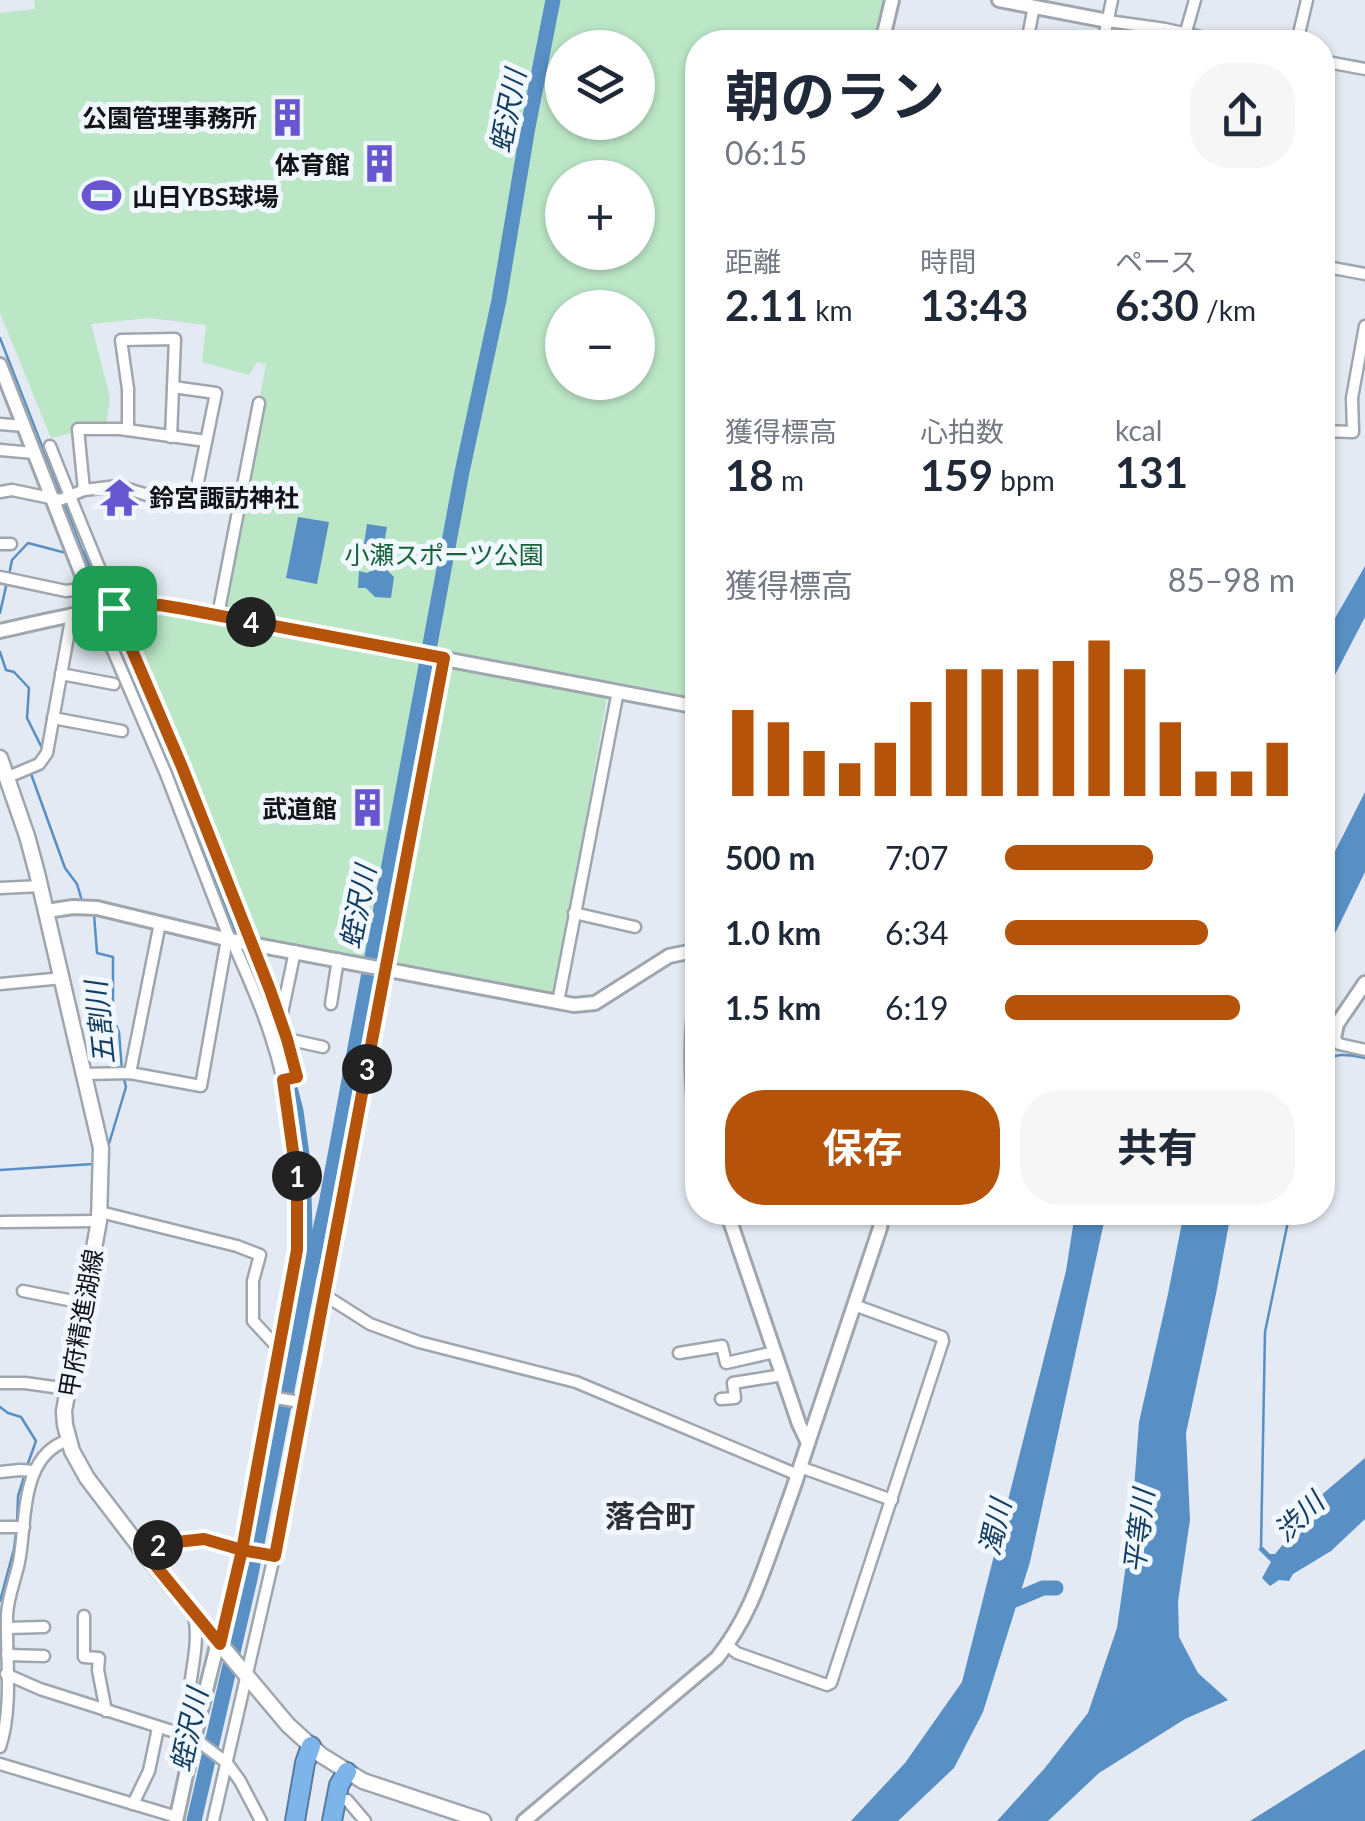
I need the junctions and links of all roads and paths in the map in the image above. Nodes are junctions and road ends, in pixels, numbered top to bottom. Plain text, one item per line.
1 (892, 0) edge
2 (999, 0) edge
3 (1112, 0) edge
4 (1195, 0) edge
5 (1307, 0) edge
6 (1034, 6) junction
7 (1108, 21) junction
8 (885, 30) edge
9 (1029, 30) edge
10 (1106, 30) edge
11 (1148, 30) edge
12 (1186, 30) edge
13 (1299, 30) edge
14 (1335, 63) edge
15 (1365, 69) edge
16 (1335, 268) edge
17 (1365, 274) edge
18 (1365, 326) edge
19 (0, 365) edge
20 (4, 385) edge
21 (173, 388) junction
22 (258, 404) dead end
23 (0, 424) edge
24 (24, 426) junction
25 (128, 430) junction
26 (1335, 431) edge
27 (171, 437) junction
28 (206, 441) junction
29 (50, 446) dead end
30 (0, 450) edge
31 (34, 452) junction
32 (84, 490) junction
33 (0, 492) edge
34 (62, 498) junction
35 (5, 578) edge
36 (88, 588) junction
37 (106, 609) junction
38 (72, 614) junction
39 (218, 615) junction
40 (1, 631) edge
41 (441, 657) junction
42 (61, 674) junction
43 (114, 684) dead end
44 (618, 691) junction
45 (685, 704) edge
46 (53, 718) junction
47 (122, 730) dead end
48 (0, 758) edge
49 (182, 767) junction
50 (166, 774) junction
51 (8, 777) junction
52 (40, 886) junction
53 (0, 888) edge
54 (47, 911) junction
55 (574, 913) junction
56 (160, 923) junction
57 (635, 927) dead end
58 (231, 939) junction
59 (249, 942) junction
60 (295, 951) junction
61 (685, 953) edge
62 (338, 959) junction
63 (382, 967) junction
64 (62, 978) junction
65 (1365, 983) edge
66 (0, 984) edge
67 (558, 1002) junction
68 (331, 1004) dead end
69 (281, 1020) junction
70 (1335, 1033) edge
71 (287, 1039) junction
72 (1335, 1039) edge
73 (323, 1047) dead end
74 (1365, 1050) edge
75 (125, 1073) junction
76 (85, 1074) junction
77 (283, 1080) junction
78 (99, 1216) junction
79 (2, 1222) edge
80 (731, 1225) edge
81 (880, 1225) edge
82 (23, 1292) dead end
83 (326, 1296) junction
84 (82, 1303) junction
85 (854, 1305) junction
86 (279, 1349) junction
87 (775, 1352) junction
88 (680, 1354) dead end
89 (782, 1375) junction
90 (0, 1383) edge
91 (68, 1389) junction
92 (273, 1397) junction
93 (721, 1400) dead end
94 (302, 1403) junction
95 (68, 1440) junction
96 (808, 1442) junction
97 (35, 1471) junction
98 (799, 1471) junction
99 (0, 1472) edge
100 (892, 1500) junction
101 (0, 1527) edge
102 (24, 1527) junction
103 (142, 1549) junction
104 (243, 1550) junction
105 (273, 1555) junction
106 (193, 1612) junction
107 (84, 1616) dead end
108 (44, 1627) dead end
109 (7, 1628) junction
110 (220, 1644) junction
111 (727, 1645) junction
112 (7, 1655) junction
113 (44, 1656) dead end
114 (6, 1674) junction
115 (246, 1675) junction
116 (106, 1711) junction
117 (3, 1717) edge
118 (158, 1728) junction
119 (196, 1740) junction
120 (310, 1746) junction
121 (0, 1747) edge
122 (225, 1761) junction
123 (0, 1764) edge
124 (347, 1772) junction
125 (347, 1800) dead end
126 (132, 1804) junction
127 (177, 1819) edge
128 (213, 1821) edge
129 (261, 1821) edge
130 (295, 1821) edge
131 (332, 1821) edge
132 (364, 1821) edge
133 (483, 1821) edge
134 (524, 1821) edge

1 - 8 street
2 - 6 street
3 - 7 street
4 - 12 street
5 - 13 street
6 - 7 street
6 - 9 street
7 - 10 street
7 - 11 street
14 - 15 street
16 - 17 street
18 - 26 street
19 - 20 street
20 - 24 street
21 - 25 street
21 - 27 street
21 - 28 street
22 - 39 street
23 - 24 street
24 - 31 street
25 - 27 street
25 - 32 street
27 - 28 street
28 - 32 street
29 - 34 street
30 - 31 street
31 - 34 street
32 - 34 street
33 - 34 street
34 - 36 street
34 - 37 street
35 - 36 street
36 - 37 street
37 - 38 street
37 - 39 street
37 - 49 street
37 - 50 street
38 - 40 street
38 - 42 street
39 - 41 street
41 - 44 street
41 - 63 street
42 - 43 street
42 - 46 street
44 - 45 street
44 - 55 street
46 - 47 street
46 - 51 street
48 - 51 main road, 甲府精進湖線
49 - 50 street
49 - 59 street
50 - 58 street
51 - 52 main road, 甲府精進湖線
52 - 53 street
52 - 54 main road, 甲府精進湖線
54 - 56 street
54 - 64 main road, 甲府精進湖線
55 - 57 street
55 - 67 street
56 - 58 street
56 - 75 street
58 - 59 street
58 - 75 street
58 - 77 street
59 - 60 street
59 - 69 street
60 - 62 street
60 - 69 street
61 - 67 street
62 - 63 street
62 - 68 street
63 - 67 street
63 - 83 street
64 - 66 street
64 - 76 main road, 甲府精進湖線
65 - 70 street
69 - 71 street
71 - 73 street
71 - 77 street
72 - 74 street
75 - 76 street
76 - 78 main road, 甲府精進湖線
77 - 86 street
78 - 79 street
78 - 84 main road, 甲府精進湖線
78 - 86 street
80 - 87 street
81 - 85 street
82 - 84 street
83 - 94 street
83 - 98 street
84 - 91 main road, 甲府精進湖線
85 - 96 street
85 - 100 street
86 - 92 street
87 - 88 street
87 - 89 street
89 - 93 street
89 - 96 street
90 - 91 street
91 - 95 main road, 甲府精進湖線
92 - 94 street
92 - 104 street
94 - 105 street
95 - 97 street
95 - 103 main road, 甲府精進湖線
96 - 98 street
97 - 99 street
97 - 102 street
98 - 100 street
98 - 111 street
100 - 111 street
101 - 102 street
102 - 109 street
103 - 104 street
103 - 106 main road, 甲府精進湖線
104 - 105 street
104 - 110 street
105 - 115 street
106 - 110 main road, 甲府精進湖線
106 - 119 street
107 - 116 street
108 - 109 street
109 - 112 street
110 - 115 main road, 甲府精進湖線
110 - 119 street
111 - 134 street
112 - 113 street
112 - 114 street
114 - 116 street
114 - 117 street
115 - 120 main road, 甲府精進湖線
115 - 122 street
116 - 118 street
117 - 121 street
118 - 119 street
118 - 126 street
119 - 122 street
119 - 127 street
120 - 124 main road, 甲府精進湖線
120 - 130 highway
122 - 128 street
122 - 129 street
123 - 126 street
124 - 131 highway
124 - 133 main road, 甲府精進湖線
125 - 132 street
126 - 127 street

